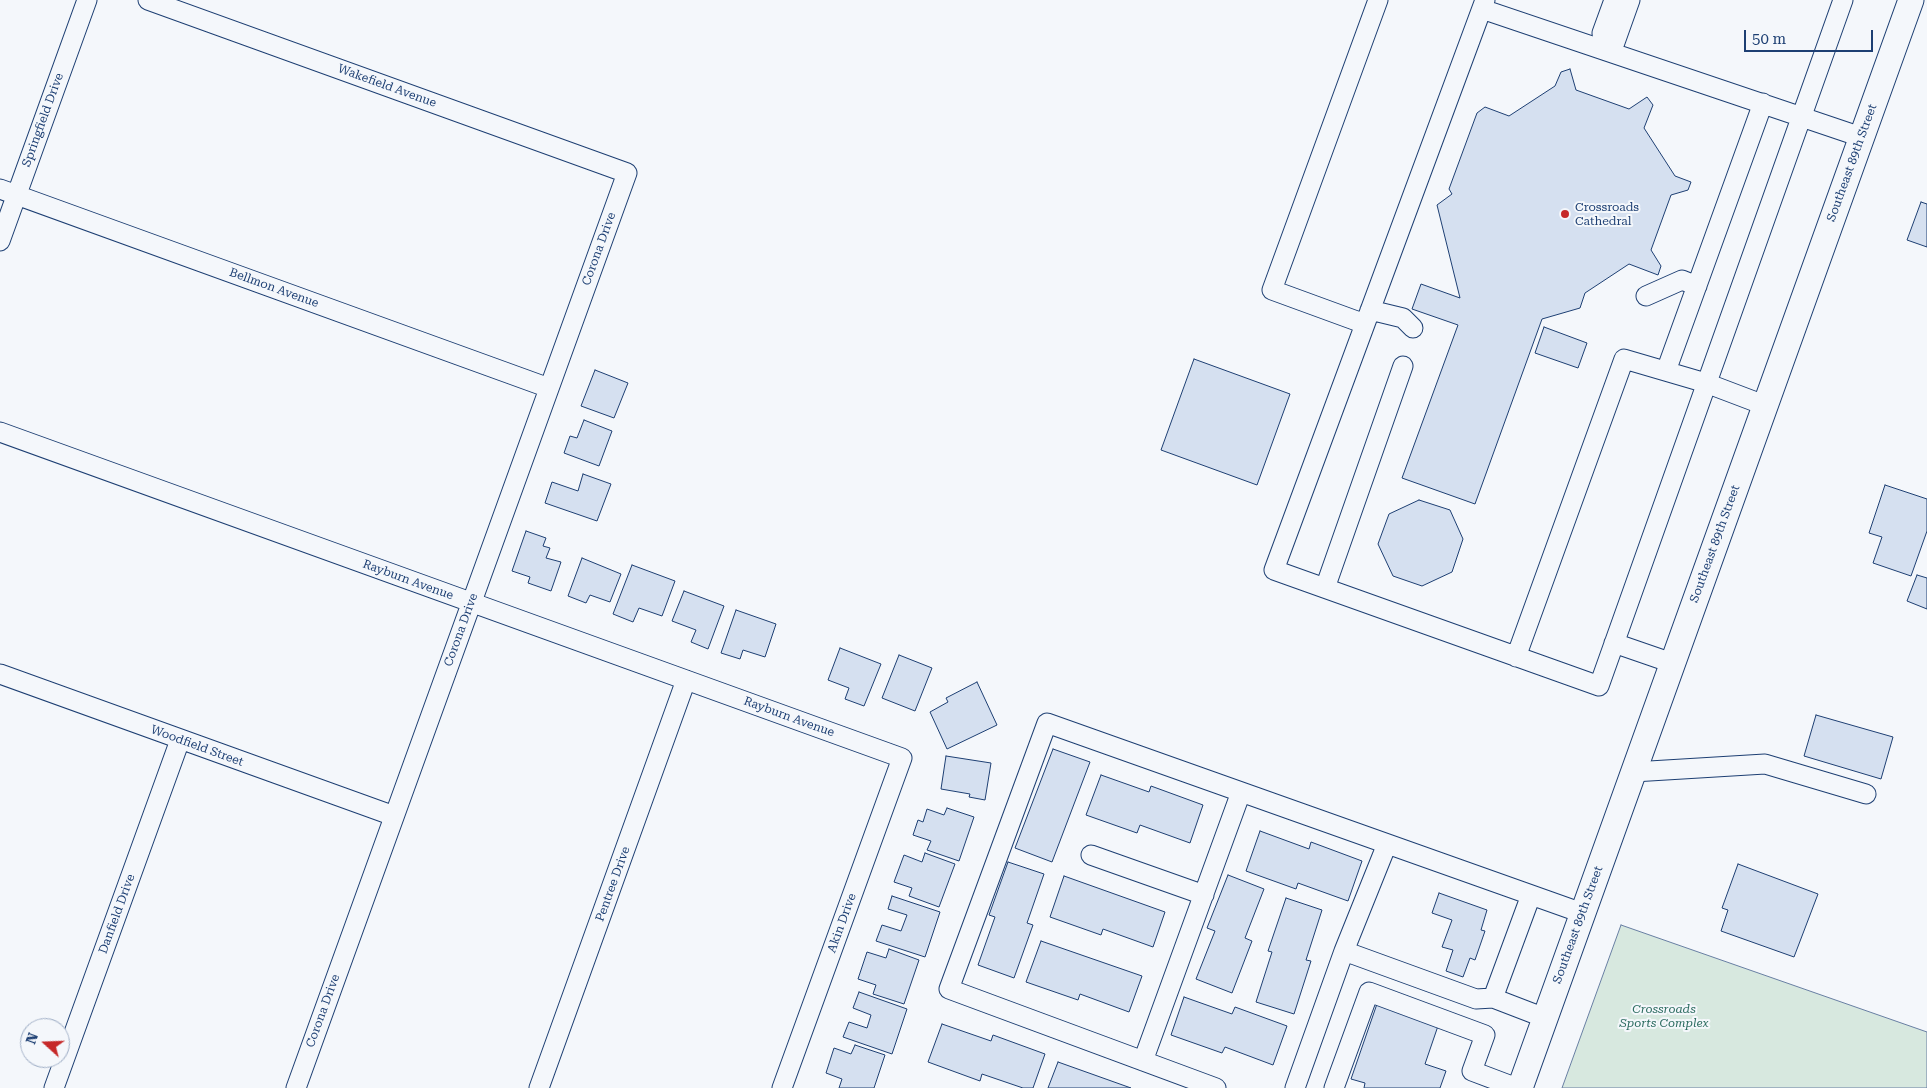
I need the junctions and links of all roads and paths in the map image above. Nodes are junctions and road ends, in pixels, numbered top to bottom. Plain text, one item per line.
1 (87, 0) edge
2 (148, 0) edge
3 (1378, 0) edge
4 (1614, 0) edge
5 (1630, 0) edge
6 (1843, 0) edge
7 (1911, 0) edge
8 (1484, 5) edge
9 (1604, 50) junction
10 (1763, 103) junction
11 (1801, 116) junction
12 (1861, 137) junction
13 (627, 173) joint
14 (8, 192) edge
15 (0, 241) edge
16 (1697, 286) junction
17 (1646, 296) dead end
18 (1368, 317) junction
19 (1413, 328) dead end
20 (1403, 366) dead end
21 (1666, 371) junction
22 (1706, 383) junction
23 (549, 388) junction
24 (1764, 405) junction
25 (0, 432) edge
26 (1325, 588) junction
27 (471, 603) junction
28 (1614, 644) junction
29 (1516, 657) junction
30 (1672, 663) junction
31 (0, 674) edge
32 (686, 680) junction
33 (180, 740) junction
34 (902, 758) joint
35 (1633, 772) junction
36 (1242, 792) junction
37 (1866, 794) dead end
38 (394, 816) junction
39 (1387, 844) junction
40 (1091, 855) dead end
41 (1204, 895) junction
42 (1531, 895) junction
43 (1582, 913) junction
44 (1344, 951) junction
45 (1493, 998) junction
46 (1545, 1018) junction
47 (1143, 1061) junction
48 (54, 1088) edge
49 (296, 1088) edge
50 (539, 1088) edge
51 (782, 1088) edge
52 (1216, 1088) edge
53 (1294, 1088) edge
54 (1334, 1088) edge
55 (1518, 1088) edge

1 - 14 street, Springfield Drive
2 - 13 street, Wakefield Avenue
3 - 18 street
4 - 9 street
5 - 9 street
6 - 11 street
7 - 12 main road, Southeast 89th Street
8 - 9 street
8 - 18 street
9 - 10 street
10 - 11 street
10 - 16 street
11 - 12 street
11 - 22 street
12 - 24 main road, Southeast 89th Street
13 - 23 street, Corona Drive
14 - 15 street, Springfield Drive
14 - 23 street, Bellmon Avenue
16 - 17 street
16 - 21 street
18 - 19 street
18 - 26 street
20 - 26 street
21 - 22 street
21 - 29 street
22 - 24 street
22 - 28 street
23 - 27 street, Corona Drive
24 - 30 main road, Southeast 89th Street
25 - 27 street, Rayburn Avenue
26 - 29 street
27 - 32 street, Rayburn Avenue
27 - 38 street, Corona Drive
28 - 29 street
28 - 30 street
30 - 35 main road, Southeast 89th Street
31 - 33 street, Woodfield Street
32 - 34 street, Rayburn Avenue
32 - 50 street, Pentree Drive
33 - 38 street, Woodfield Street
33 - 48 street, Danfield Drive
34 - 51 street, Akin Drive
35 - 37 street
35 - 43 main road, Southeast 89th Street
36 - 39 street
36 - 41 street
36 - 47 street
38 - 49 street, Corona Drive
39 - 42 street
39 - 44 street
40 - 41 street
41 - 47 street
42 - 43 street
42 - 45 street
43 - 46 main road, Southeast 89th Street
44 - 45 street
44 - 53 street
45 - 46 street
46 - 55 main road, Southeast 89th Street
47 - 52 street
54 - 55 street

